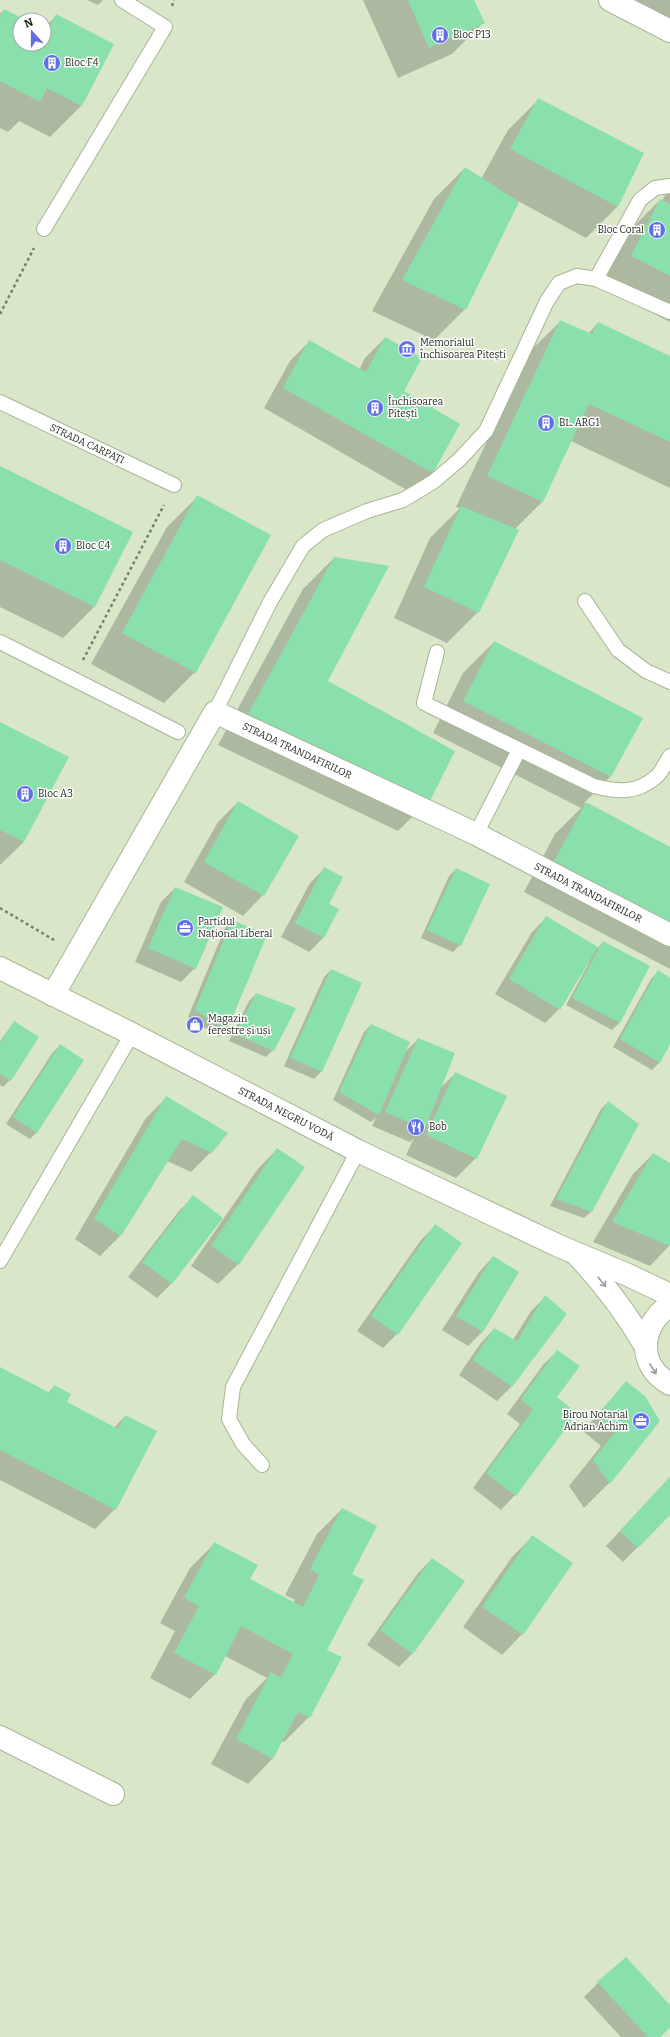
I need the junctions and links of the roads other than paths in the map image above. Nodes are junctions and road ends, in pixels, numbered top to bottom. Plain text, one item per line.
1 (122, 0) edge
2 (610, 0) edge
3 (670, 31) edge
4 (670, 186) edge
5 (44, 229) road end
6 (596, 279) junction
7 (670, 312) edge
8 (0, 402) edge
9 (174, 485) road end
10 (585, 601) dead end
11 (0, 642) edge
12 (437, 652) dead end
13 (670, 682) edge
14 (215, 712) junction
15 (178, 732) dead end
16 (519, 750) junction
17 (670, 756) edge
18 (476, 834) junction
19 (670, 935) edge
20 (0, 968) edge
21 (53, 995) junction
22 (132, 1034) junction
23 (358, 1151) junction
24 (575, 1254) junction
25 (0, 1261) edge
26 (670, 1295) edge
27 (670, 1305) edge
28 (646, 1347) junction
29 (670, 1384) edge
30 (262, 1465) dead end
31 (0, 1737) edge
32 (113, 1794) dead end

1 - 5 lane
2 - 3 street
4 - 6 lane
6 - 7 lane
6 - 14 lane
8 - 9 lane, STRADA CARPAȚI
10 - 13 lane
11 - 15 lane
12 - 16 lane
14 - 18 street, STRADA TRANDAFIRILOR
14 - 21 street
16 - 17 lane
16 - 18 lane
18 - 19 street, STRADA TRANDAFIRILOR
20 - 21 street, STRADA NEGRU VODĂ
21 - 22 street, STRADA NEGRU VODĂ
22 - 23 street, STRADA NEGRU VODĂ
22 - 25 lane
23 - 24 street, STRADA NEGRU VODĂ
23 - 30 lane
24 - 26 street, STRADA NEGRU VODĂ
24 -> 28 street, STRADA NEGRU VODĂ
27 - 28 street
28 -> 29 street
31 - 32 street

